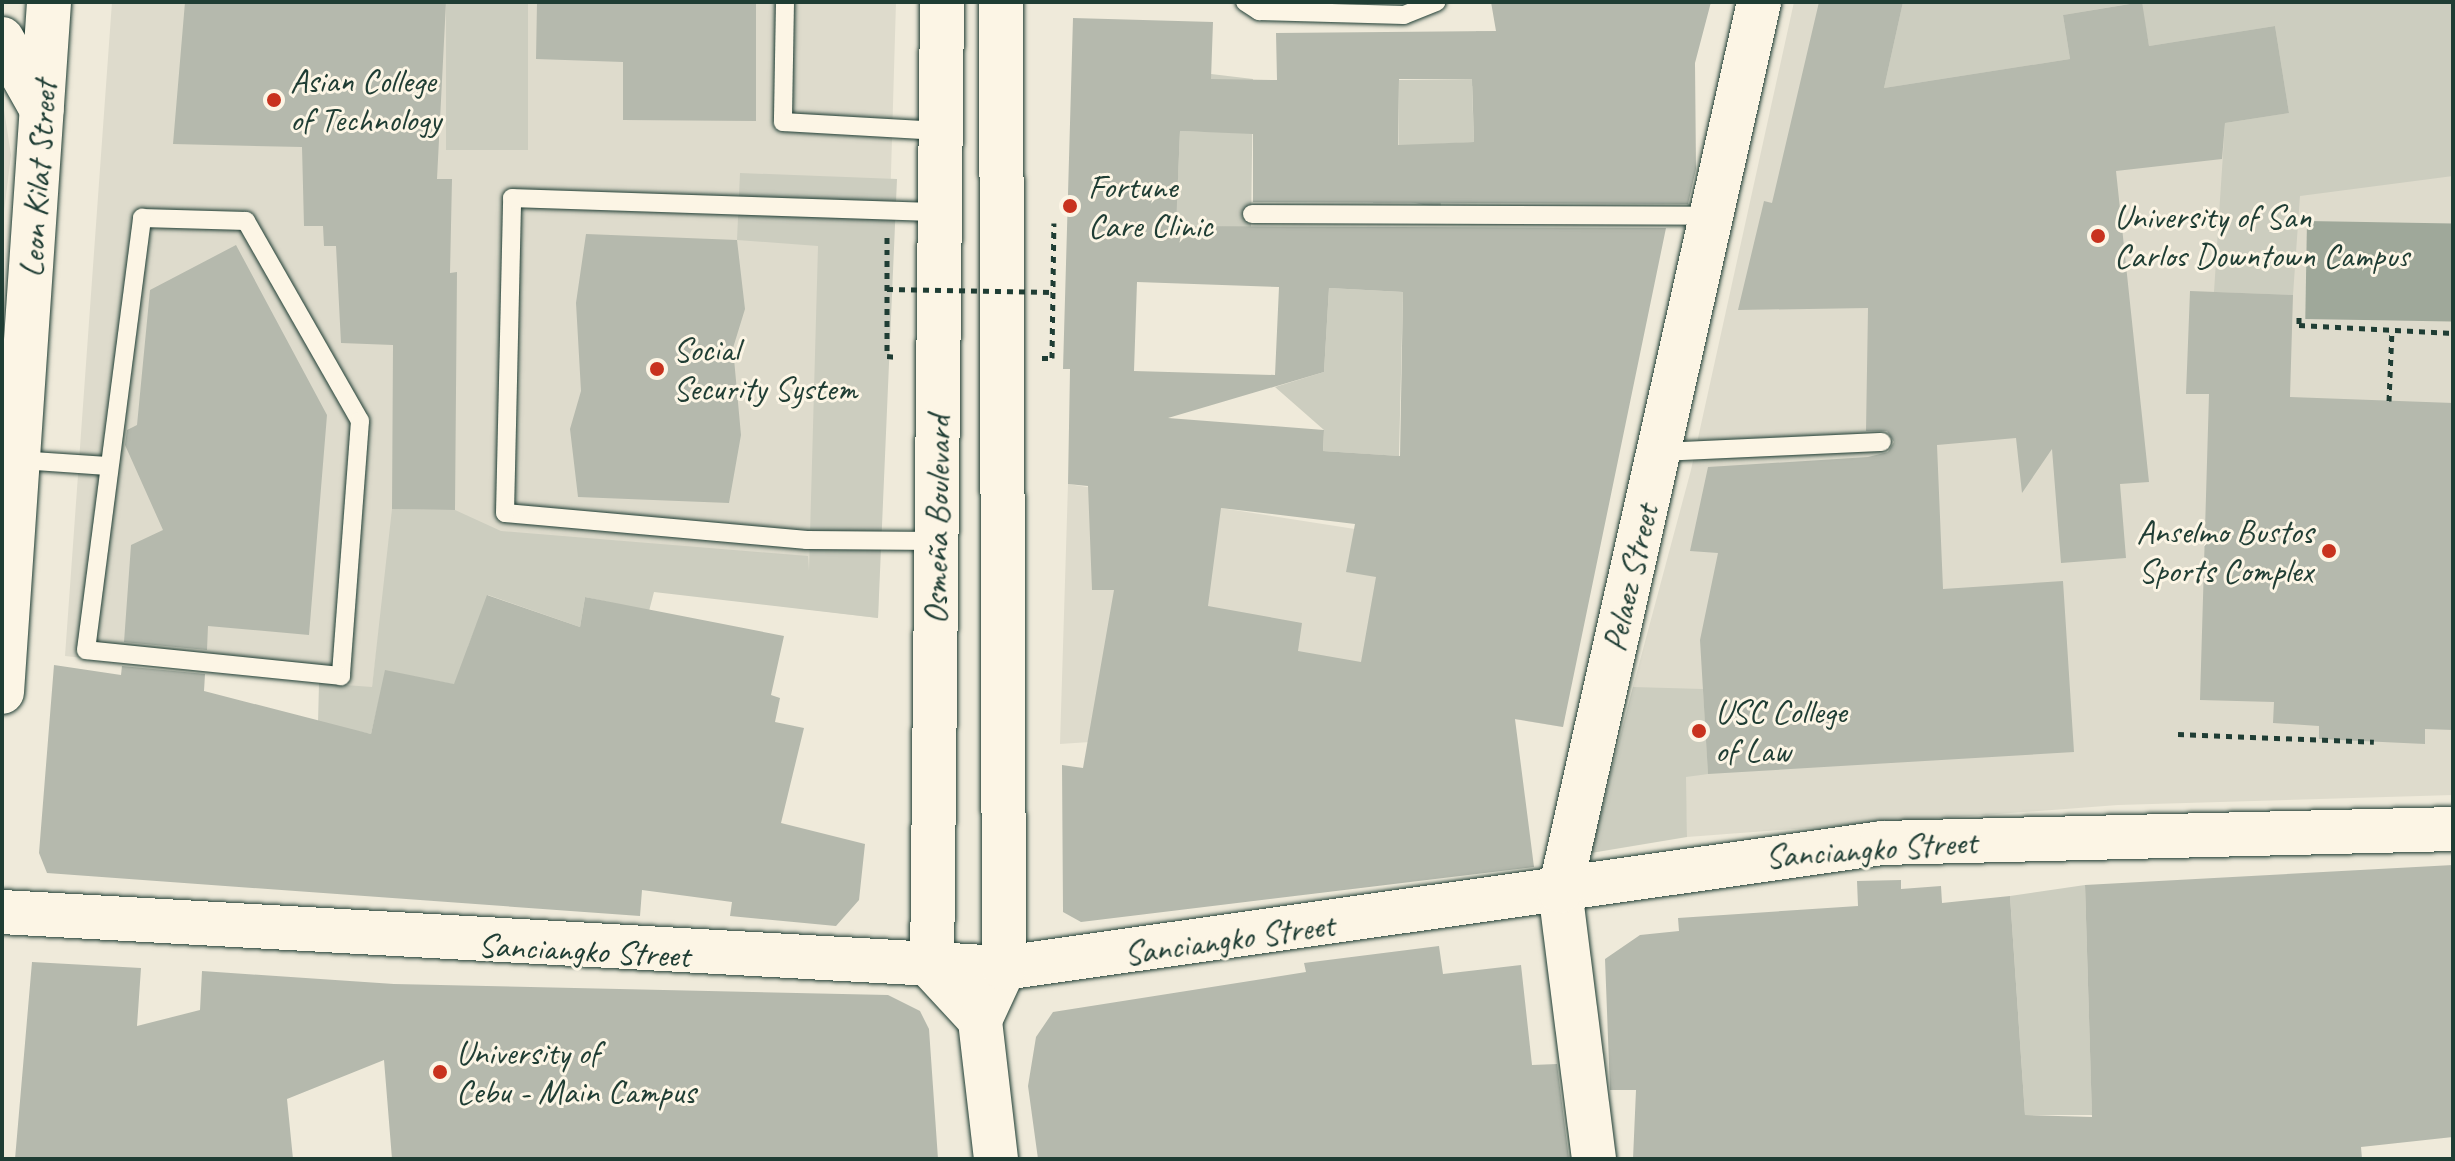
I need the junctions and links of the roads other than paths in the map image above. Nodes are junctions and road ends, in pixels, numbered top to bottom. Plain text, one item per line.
1 (49, 2) edge
2 (785, 2) edge
3 (942, 2) edge
4 (1001, 2) edge
5 (1245, 2) edge
6 (1436, 2) edge
7 (1759, 2) edge
8 (2, 39) edge
9 (42, 110) junction
10 (940, 131) junction
11 (939, 212) junction
12 (1252, 214) dead end
13 (1711, 216) junction
14 (1882, 442) dead end
15 (1658, 452) junction
16 (19, 460) junction
17 (106, 466) junction
18 (938, 541) junction
19 (2, 692) edge
20 (2453, 829) edge
21 (1560, 891) junction
22 (2, 912) edge
23 (932, 968) junction
24 (1004, 968) junction
25 (980, 1020) junction
26 (996, 1159) edge
27 (1594, 1159) edge

1 - 9 street, Leon Kilat Street
2 - 10 lane
3 - 10 street, Osmeña Boulevard
4 - 24 street, Osmeña Boulevard
5 - 6 lane
7 - 13 street, Pelaez Street
8 - 9 street
9 - 16 street, Leon Kilat Street
10 - 11 street, Osmeña Boulevard
11 - 18 street, Osmeña Boulevard
11 - 18 lane
12 - 13 lane
13 - 15 street, Pelaez Street
14 - 15 lane
15 - 21 street, Pelaez Street
16 - 17 lane
16 - 19 street, Leon Kilat Street
17 - 17 lane
18 - 23 street, Osmeña Boulevard
20 - 21 street, Sanciangko Street
21 - 24 street, Sanciangko Street
21 - 27 street, Pelaez Street
22 - 23 street, Sanciangko Street
23 - 24 street, Sanciangko Street
23 - 25 street
24 - 25 street, Osmeña Boulevard
25 - 26 street

